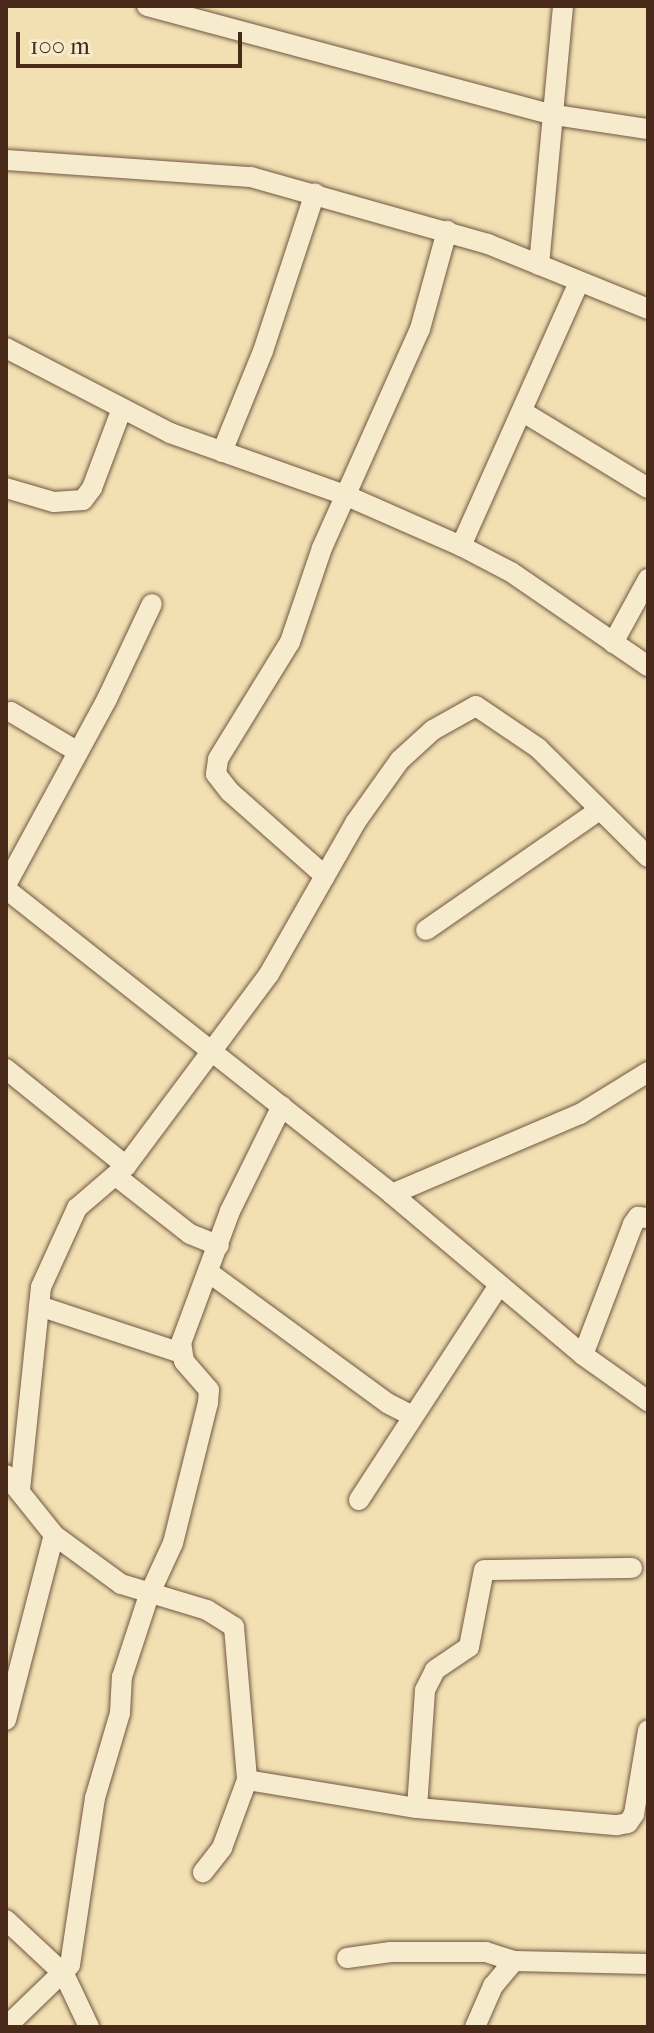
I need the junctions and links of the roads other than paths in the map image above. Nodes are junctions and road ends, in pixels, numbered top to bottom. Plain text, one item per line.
1 (147, 6) edge
2 (563, 6) edge
3 (555, 115) junction
4 (648, 129) edge
5 (6, 160) edge
6 (315, 193) junction
7 (447, 231) junction
8 (539, 265) junction
9 (578, 284) junction
10 (648, 309) edge
11 (6, 348) edge
12 (122, 408) junction
13 (523, 412) junction
14 (222, 452) junction
15 (6, 488) edge
16 (648, 488) edge
17 (345, 495) junction
18 (461, 546) junction
19 (648, 579) edge
20 (152, 604) dead end
21 (613, 643) junction
22 (648, 666) edge
23 (11, 712) dead end
24 (78, 752) junction
25 (599, 810) junction
26 (648, 857) edge
27 (325, 876) junction
28 (6, 887) edge
29 (426, 930) dead end
30 (212, 1051) junction
31 (6, 1069) edge
32 (648, 1072) edge
33 (282, 1106) junction
34 (121, 1171) junction
35 (392, 1194) junction
36 (648, 1218) edge
37 (219, 1246) junction
38 (211, 1274) junction
39 (498, 1287) junction
40 (39, 1306) junction
41 (181, 1353) junction
42 (583, 1355) junction
43 (648, 1401) edge
44 (411, 1415) junction
45 (13, 1482) edge
46 (359, 1500) dead end
47 (54, 1535) junction
48 (632, 1568) dead end
49 (149, 1595) junction
50 (6, 1720) edge
51 (648, 1730) edge
52 (247, 1780) junction
53 (417, 1808) junction
54 (203, 1872) dead end
55 (6, 1920) edge
56 (347, 1958) dead end
57 (514, 1961) junction
58 (648, 1964) edge
59 (64, 1974) junction
60 (6, 2027) edge
61 (89, 2027) edge
62 (475, 2027) edge

1 - 3 street
2 - 3 street
3 - 4 street
3 - 8 street
5 - 6 street
6 - 7 street
6 - 14 street
7 - 8 street
7 - 17 street
8 - 9 street
9 - 10 street
9 - 13 street
11 - 12 street
12 - 14 street
12 - 15 street
13 - 16 street
13 - 18 street
14 - 17 street
17 - 18 street
17 - 27 street
18 - 21 street
19 - 21 street
20 - 24 street
21 - 22 street
23 - 24 street
24 - 28 street
25 - 26 street
25 - 27 street
25 - 29 street
27 - 30 street
28 - 30 street
30 - 33 street
30 - 34 street
31 - 34 street
32 - 35 street
33 - 35 street
33 - 37 street
34 - 37 street
34 - 40 street
35 - 39 street
36 - 42 street
37 - 38 street
38 - 41 street
38 - 44 street
39 - 42 street
39 - 44 street
40 - 41 street
40 - 45 street
41 - 49 street
42 - 43 street
44 - 46 street
45 - 47 street
47 - 49 street
47 - 50 street
48 - 53 street
49 - 52 street
49 - 59 street
51 - 53 street
52 - 53 street
52 - 54 street
55 - 59 street
56 - 57 street
57 - 58 street
57 - 62 street
59 - 60 street
59 - 61 street

